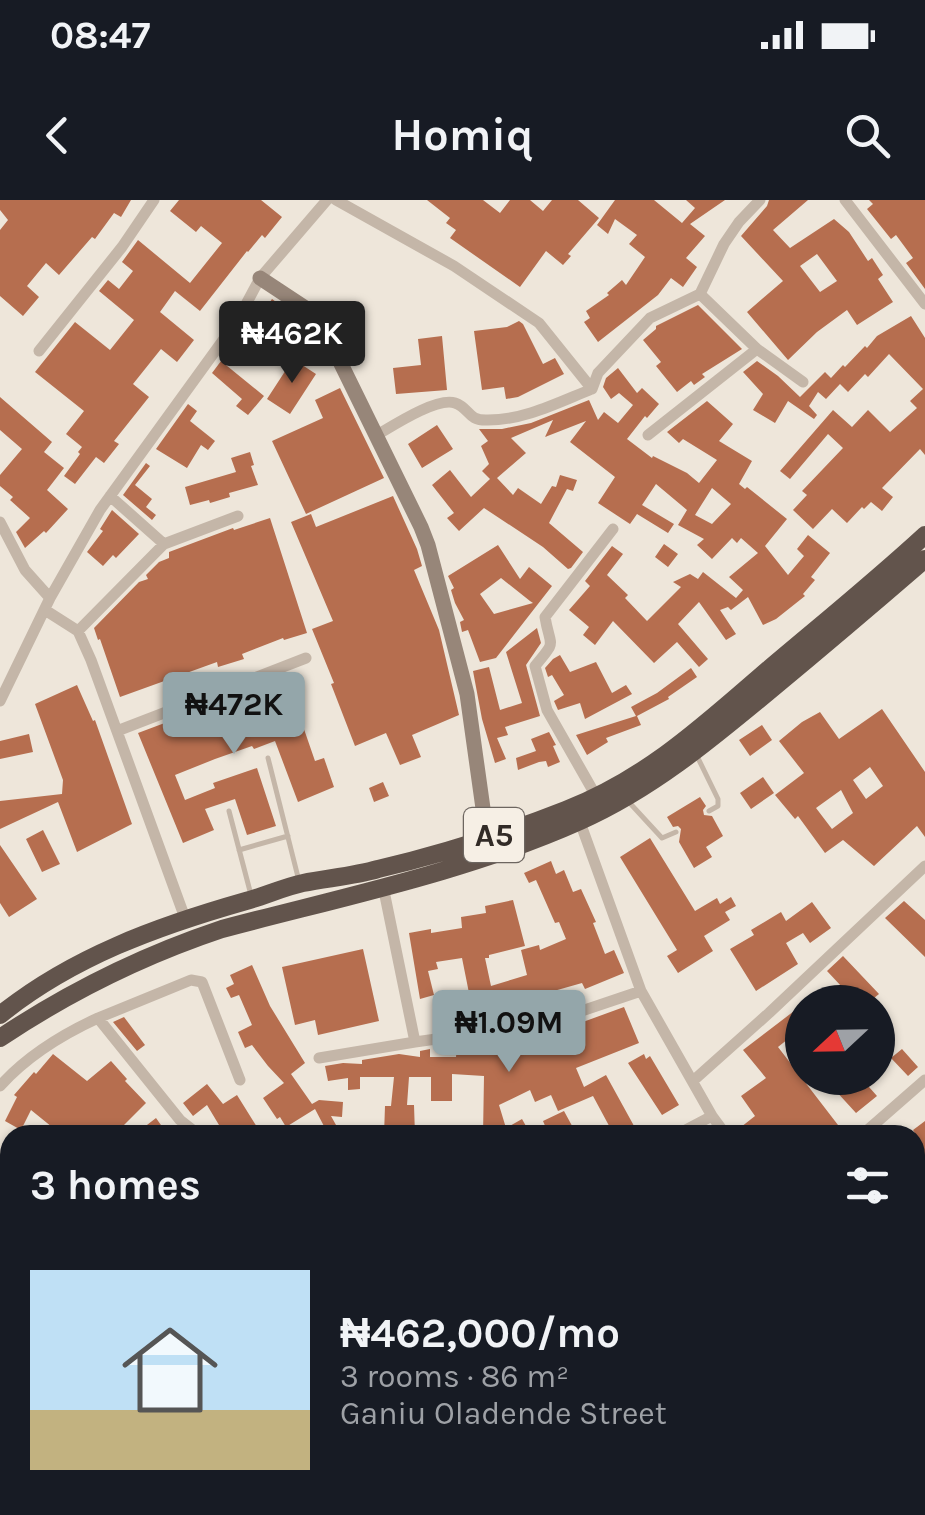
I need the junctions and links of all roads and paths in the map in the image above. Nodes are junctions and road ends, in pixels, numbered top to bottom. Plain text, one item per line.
1 (154, 200) edge
2 (327, 200) edge
3 (336, 200) edge
4 (760, 200) edge
5 (845, 200) edge
6 (260, 278) junction
7 (700, 294) junction
8 (925, 304) edge
9 (758, 349) junction
10 (38, 351) dead end
11 (803, 382) dead end
12 (592, 388) junction
13 (377, 435) junction
14 (648, 435) dead end
15 (110, 496) junction
16 (238, 516) dead end
17 (0, 522) edge
18 (613, 528) dead end
19 (925, 535) edge
20 (164, 544) junction
21 (925, 559) edge
22 (47, 604) junction
23 (78, 631) junction
24 (306, 658) dead end
25 (0, 701) edge
26 (117, 731) junction
27 (695, 752) junction
28 (268, 758) dead end
29 (596, 796) junction
30 (626, 798) junction
31 (229, 811) dead end
32 (709, 811) dead end
33 (580, 822) junction
34 (676, 832) dead end
35 (288, 836) junction
36 (487, 837) junction
37 (239, 850) junction
38 (920, 871) edge
39 (299, 884) junction
40 (383, 886) junction
41 (925, 886) edge
42 (252, 900) junction
43 (185, 918) junction
44 (640, 991) junction
45 (0, 1014) edge
46 (98, 1018) junction
47 (0, 1038) edge
48 (415, 1042) junction
49 (318, 1058) dead end
50 (240, 1080) dead end
51 (694, 1080) junction
52 (925, 1080) edge
53 (0, 1086) edge
54 (712, 1116) junction
55 (186, 1125) edge
56 (695, 1125) edge
57 (719, 1125) edge
58 (873, 1125) edge

1 - 10 street
2 - 6 street
3 - 12 street
4 - 7 street
5 - 8 street
6 - 13 main road
6 - 15 street
7 - 9 street
7 - 12 street
9 - 11 street
9 - 14 street
12 - 13 street
13 - 36 main road
15 - 20 street
15 - 22 street
16 - 20 street
17 - 22 street
18 - 29 street
19 - 29 highway, A5
20 - 23 street
21 - 27 highway, A5
22 - 23 street
22 - 25 street
23 - 26 street
24 - 26 street
26 - 43 street
27 - 30 highway, A5
27 - 32 lane
28 - 35 lane
29 - 36 highway, A5
30 - 33 highway, A5
30 - 34 lane
31 - 37 lane
33 - 40 highway, A5
33 - 44 street
35 - 37 lane
35 - 39 lane
36 - 39 highway, A5
37 - 42 lane
38 - 41 street
38 - 51 street
39 - 42 highway, A5
40 - 47 highway, A5
40 - 48 street
42 - 43 highway, A5
43 - 45 highway, A5
44 - 48 street
44 - 51 street
46 - 50 street
46 - 53 street
46 - 55 street
48 - 49 street
51 - 54 street
52 - 58 street
54 - 56 street
54 - 57 street

